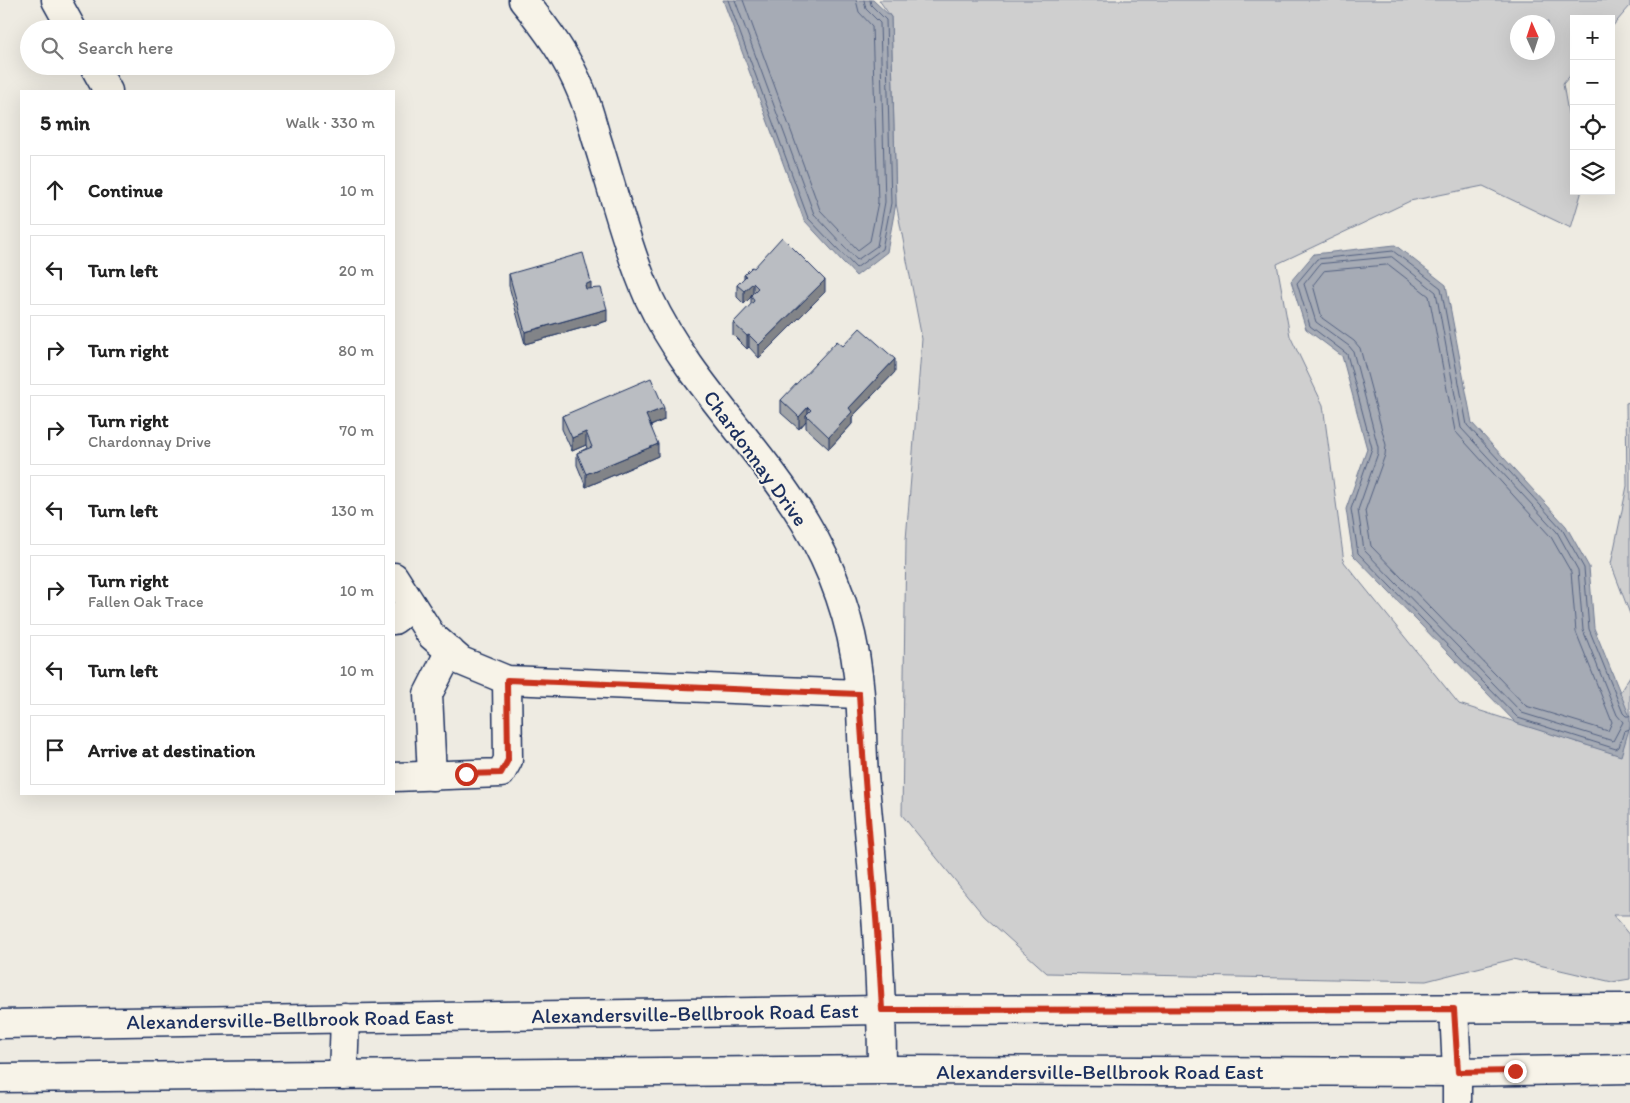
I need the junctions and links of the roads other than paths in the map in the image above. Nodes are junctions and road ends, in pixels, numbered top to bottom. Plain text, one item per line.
1 (56, 0) edge
2 (523, 0) edge
3 (67, 20) edge
4 (99, 75) edge
5 (107, 90) edge
6 (395, 581) edge
7 (403, 613) edge
8 (450, 651) junction
9 (507, 680) junction
10 (859, 694) junction
11 (432, 776) junction
12 (395, 777) edge
13 (1630, 1008) edge
14 (1454, 1009) junction
15 (882, 1010) junction
16 (345, 1018) junction
17 (0, 1024) edge
18 (1630, 1069) edge
19 (882, 1070) junction
20 (1458, 1072) junction
21 (343, 1075) junction
22 (0, 1078) edge
23 (1457, 1103) edge

1 - 3 main road
2 - 10 main road, Chardonnay Drive
4 - 5 main road
6 - 7 main road
7 - 8 main road
8 - 9 main road
8 - 11 main road
9 - 10 main road
9 - 11 main road
10 - 15 main road, Chardonnay Drive
11 - 12 main road
13 - 14 main road, Alexandersville-Bellbrook Road East
14 - 15 main road, Alexandersville-Bellbrook Road East
14 - 20 main road
15 - 16 main road, Alexandersville-Bellbrook Road East
15 - 19 main road, Chardonnay Drive
16 - 17 main road, Alexandersville-Bellbrook Road East
16 - 21 main road
18 - 20 main road, Alexandersville-Bellbrook Road East
19 - 20 main road, Alexandersville-Bellbrook Road East
19 - 21 main road, Alexandersville-Bellbrook Road East
20 - 23 main road
21 - 22 main road, Alexandersville-Bellbrook Road East

